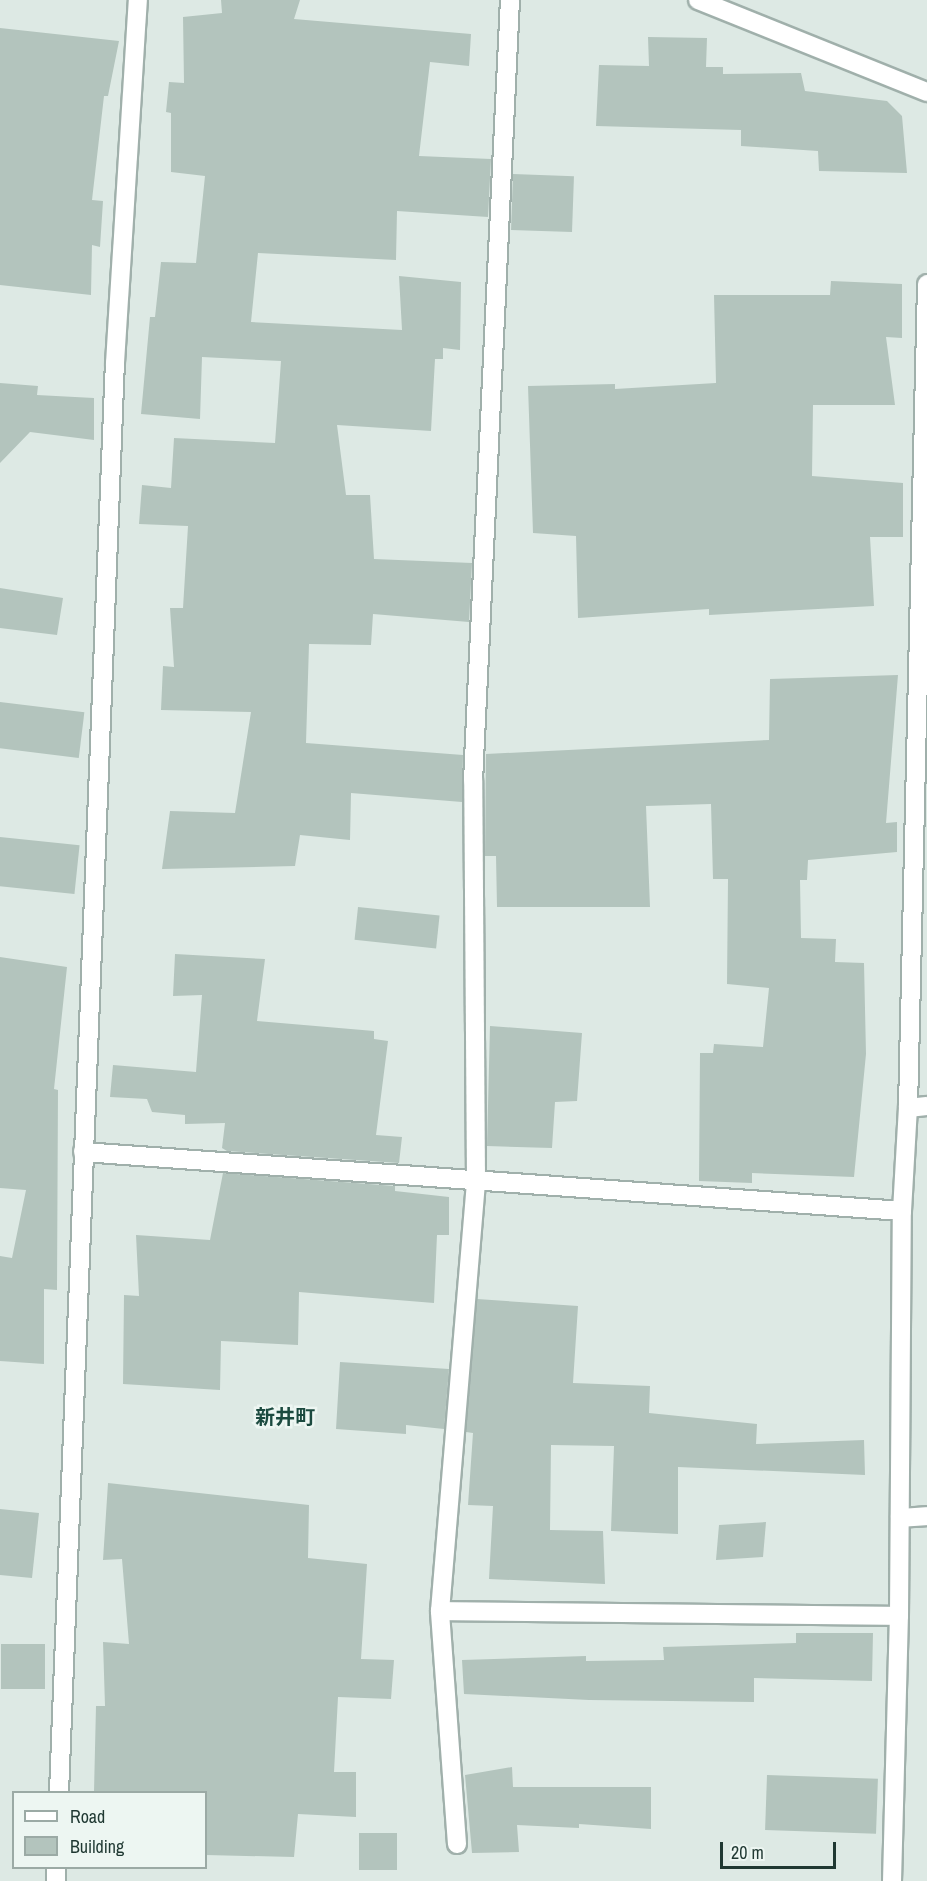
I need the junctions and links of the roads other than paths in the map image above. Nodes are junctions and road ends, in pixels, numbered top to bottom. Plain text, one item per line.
1 (138, 0) edge
2 (510, 0) edge
3 (698, 0) edge
4 (927, 92) edge
5 (927, 284) edge
6 (927, 1106) edge
7 (908, 1108) junction
8 (83, 1152) junction
9 (476, 1179) junction
10 (902, 1211) junction
11 (927, 1516) edge
12 (900, 1518) junction
13 (440, 1611) junction
14 (899, 1616) junction
15 (59, 1791) edge
16 (457, 1844) dead end
17 (892, 1881) edge

1 - 8 street
2 - 9 street
3 - 4 street
5 - 7 street
6 - 7 street
7 - 10 street
8 - 9 street
8 - 15 street
9 - 10 street
9 - 13 street
10 - 12 street
11 - 12 street
12 - 14 street
13 - 14 street
13 - 16 street
14 - 17 street

